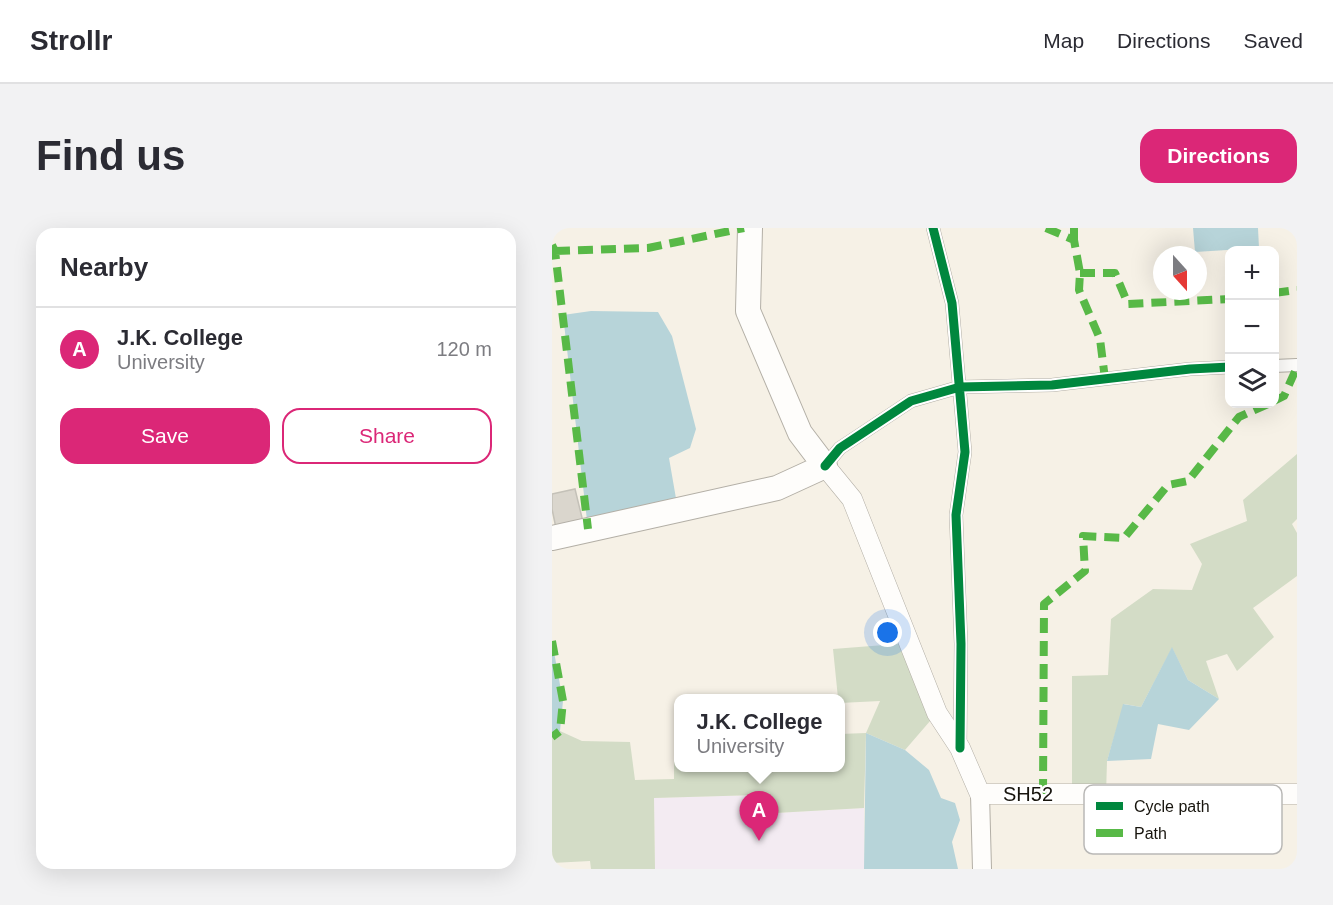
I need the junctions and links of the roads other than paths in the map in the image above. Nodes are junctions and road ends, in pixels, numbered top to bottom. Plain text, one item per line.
1 (750, 228) edge
2 (933, 228) edge
3 (1297, 365) edge
4 (1279, 366) edge
5 (1225, 368) edge
6 (960, 387) junction
7 (825, 466) junction
8 (552, 538) edge
9 (960, 748) junction
10 (1282, 794) edge
11 (1297, 794) edge
12 (980, 795) junction
13 (1084, 795) edge
14 (982, 869) edge

1 - 7 highway
2 - 6 street
3 - 4 street
5 - 6 street
6 - 7 street
6 - 9 street
7 - 8 highway
7 - 9 main road, SH52 / SH52
9 - 12 main road, SH52 / SH52
10 - 11 main road, SH52 / SH52
12 - 13 main road, SH52 / SH52
12 - 14 main road

